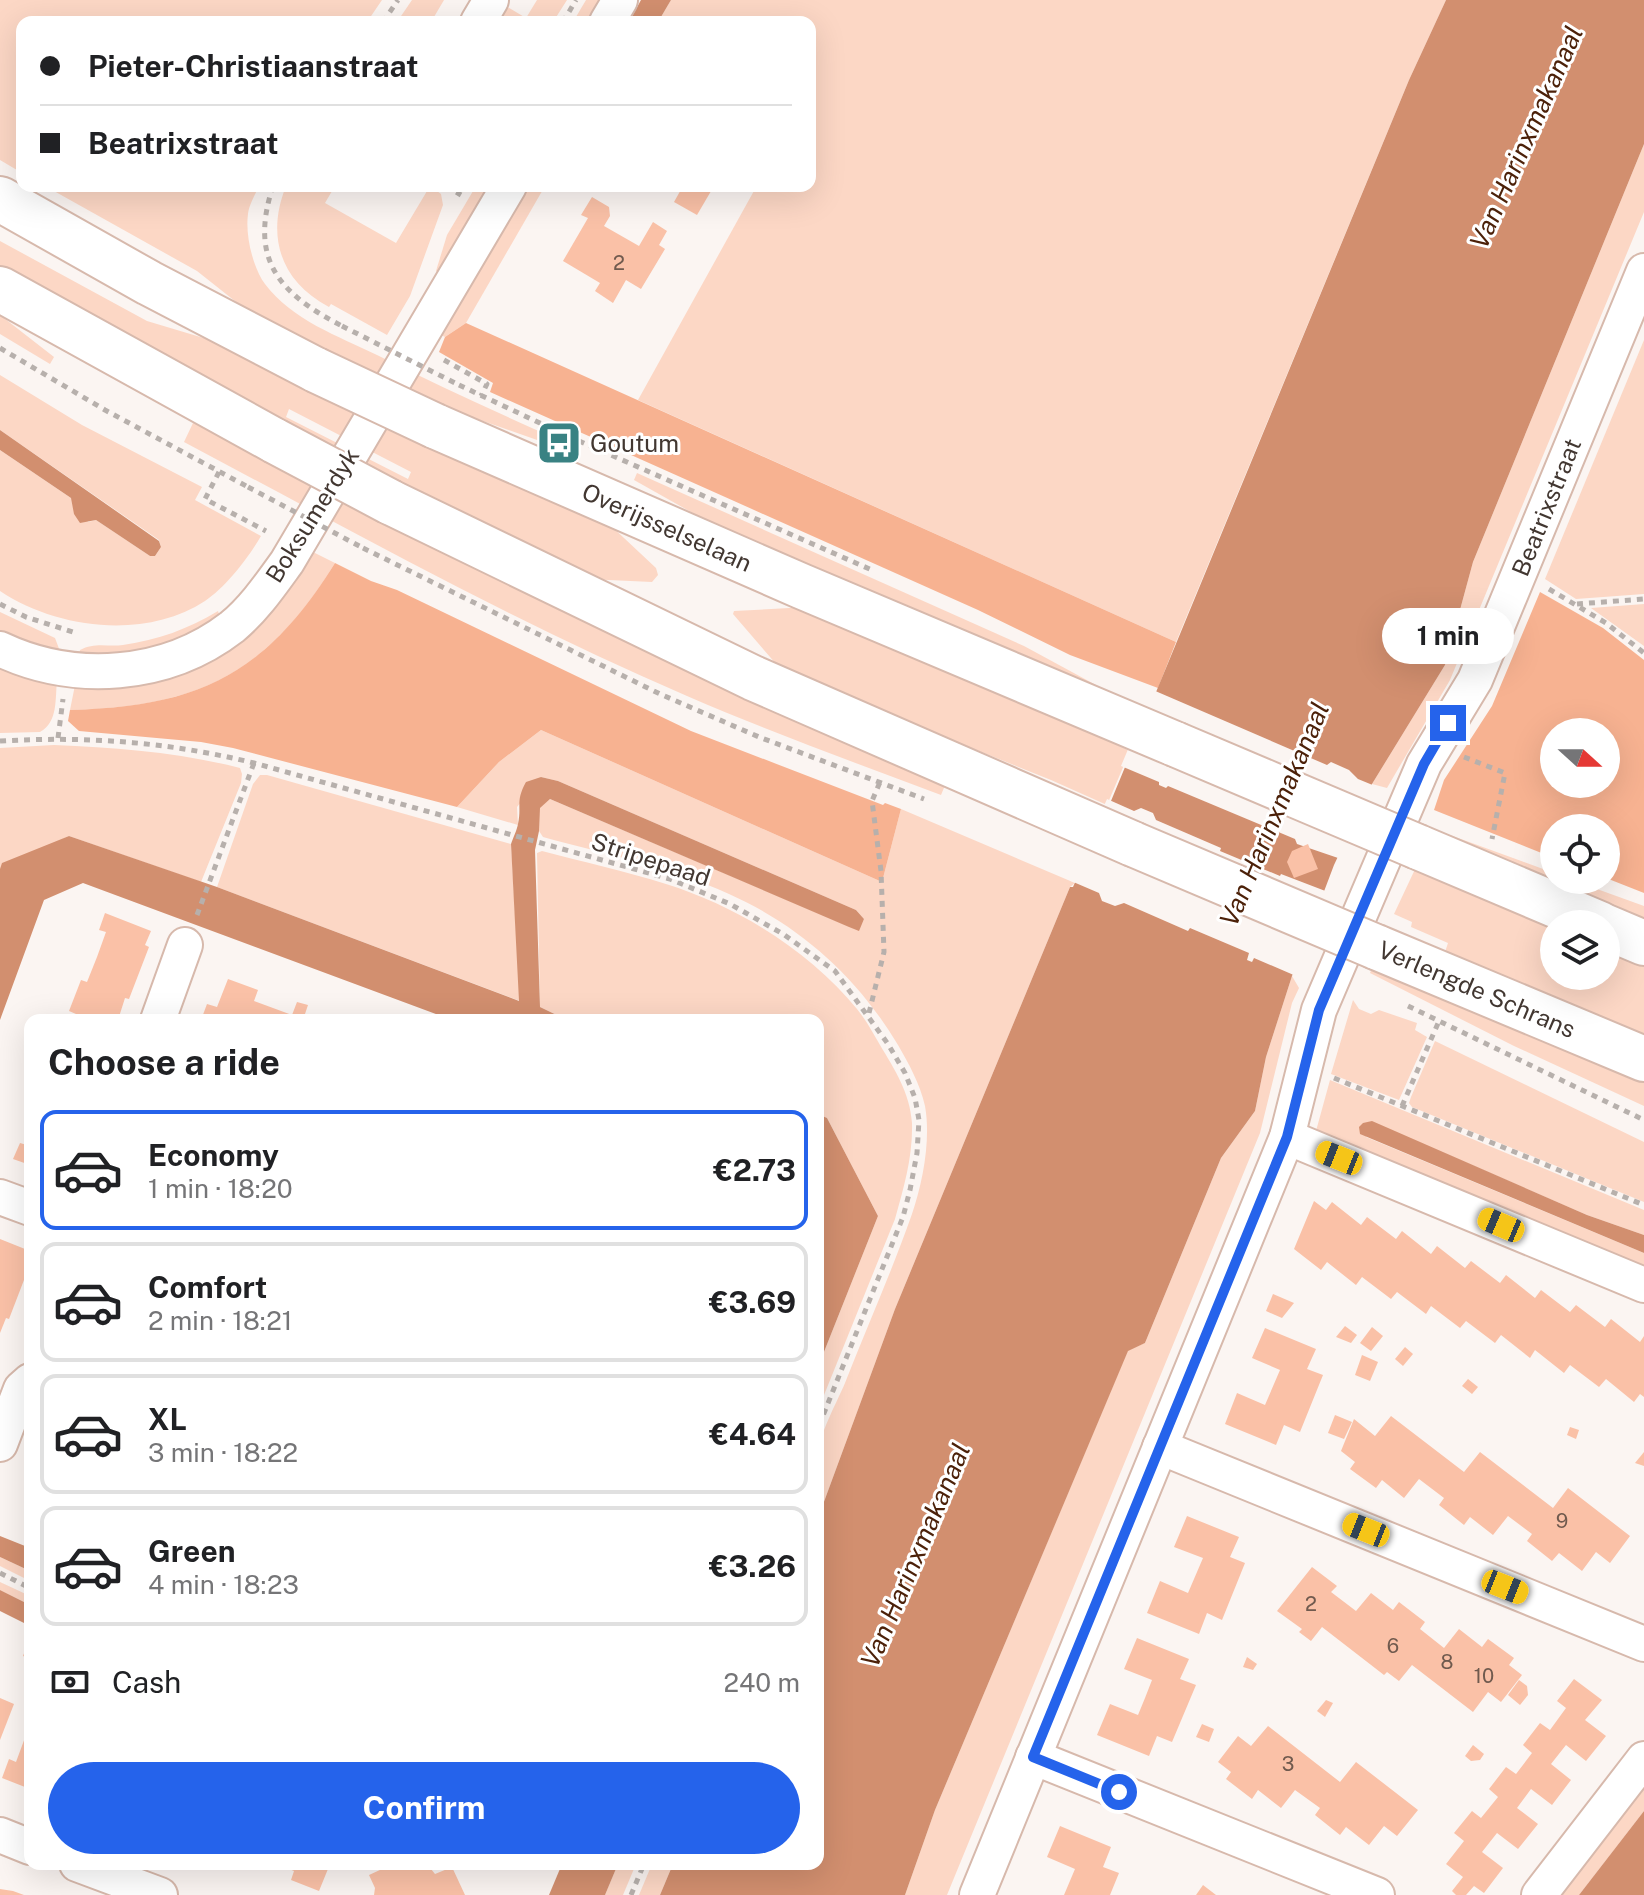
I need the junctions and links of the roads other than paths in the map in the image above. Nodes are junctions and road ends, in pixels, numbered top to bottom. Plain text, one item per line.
1 (505, 192) edge
2 (0, 199) edge
3 (1644, 271) edge
4 (0, 289) edge
5 (0, 649) edge
6 (1567, 910) edge
7 (190, 933) road end
8 (1620, 933) edge
9 (1644, 943) edge
10 (160, 1014) edge
11 (1644, 1059) edge
12 (1287, 1137) junction
13 (0, 1197) edge
14 (24, 1206) edge
15 (1644, 1285) edge
16 (24, 1386) edge
17 (0, 1444) edge
18 (1160, 1447) junction
19 (1644, 1644) edge
20 (1033, 1757) junction
21 (1644, 1759) edge
22 (0, 1835) edge
23 (24, 1845) edge
24 (93, 1870) edge
25 (160, 1895) edge
26 (977, 1895) edge
27 (1377, 1895) edge
28 (1539, 1895) edge

1 - 5 street, Boksumerdyk
2 - 6 main road, Overijsselselaan, bridge
3 - 12 street, Beatrixstraat
4 - 11 main road, Verlengde Schrans, bridge
7 - 10 street
8 - 9 main road
12 - 15 street
12 - 18 street, Beatrixstraat
13 - 14 street
16 - 17 street
18 - 19 street
18 - 20 street, Beatrixstraat
20 - 26 street, Beatrixstraat
20 - 27 street
21 - 28 street
22 - 23 street
24 - 25 street

